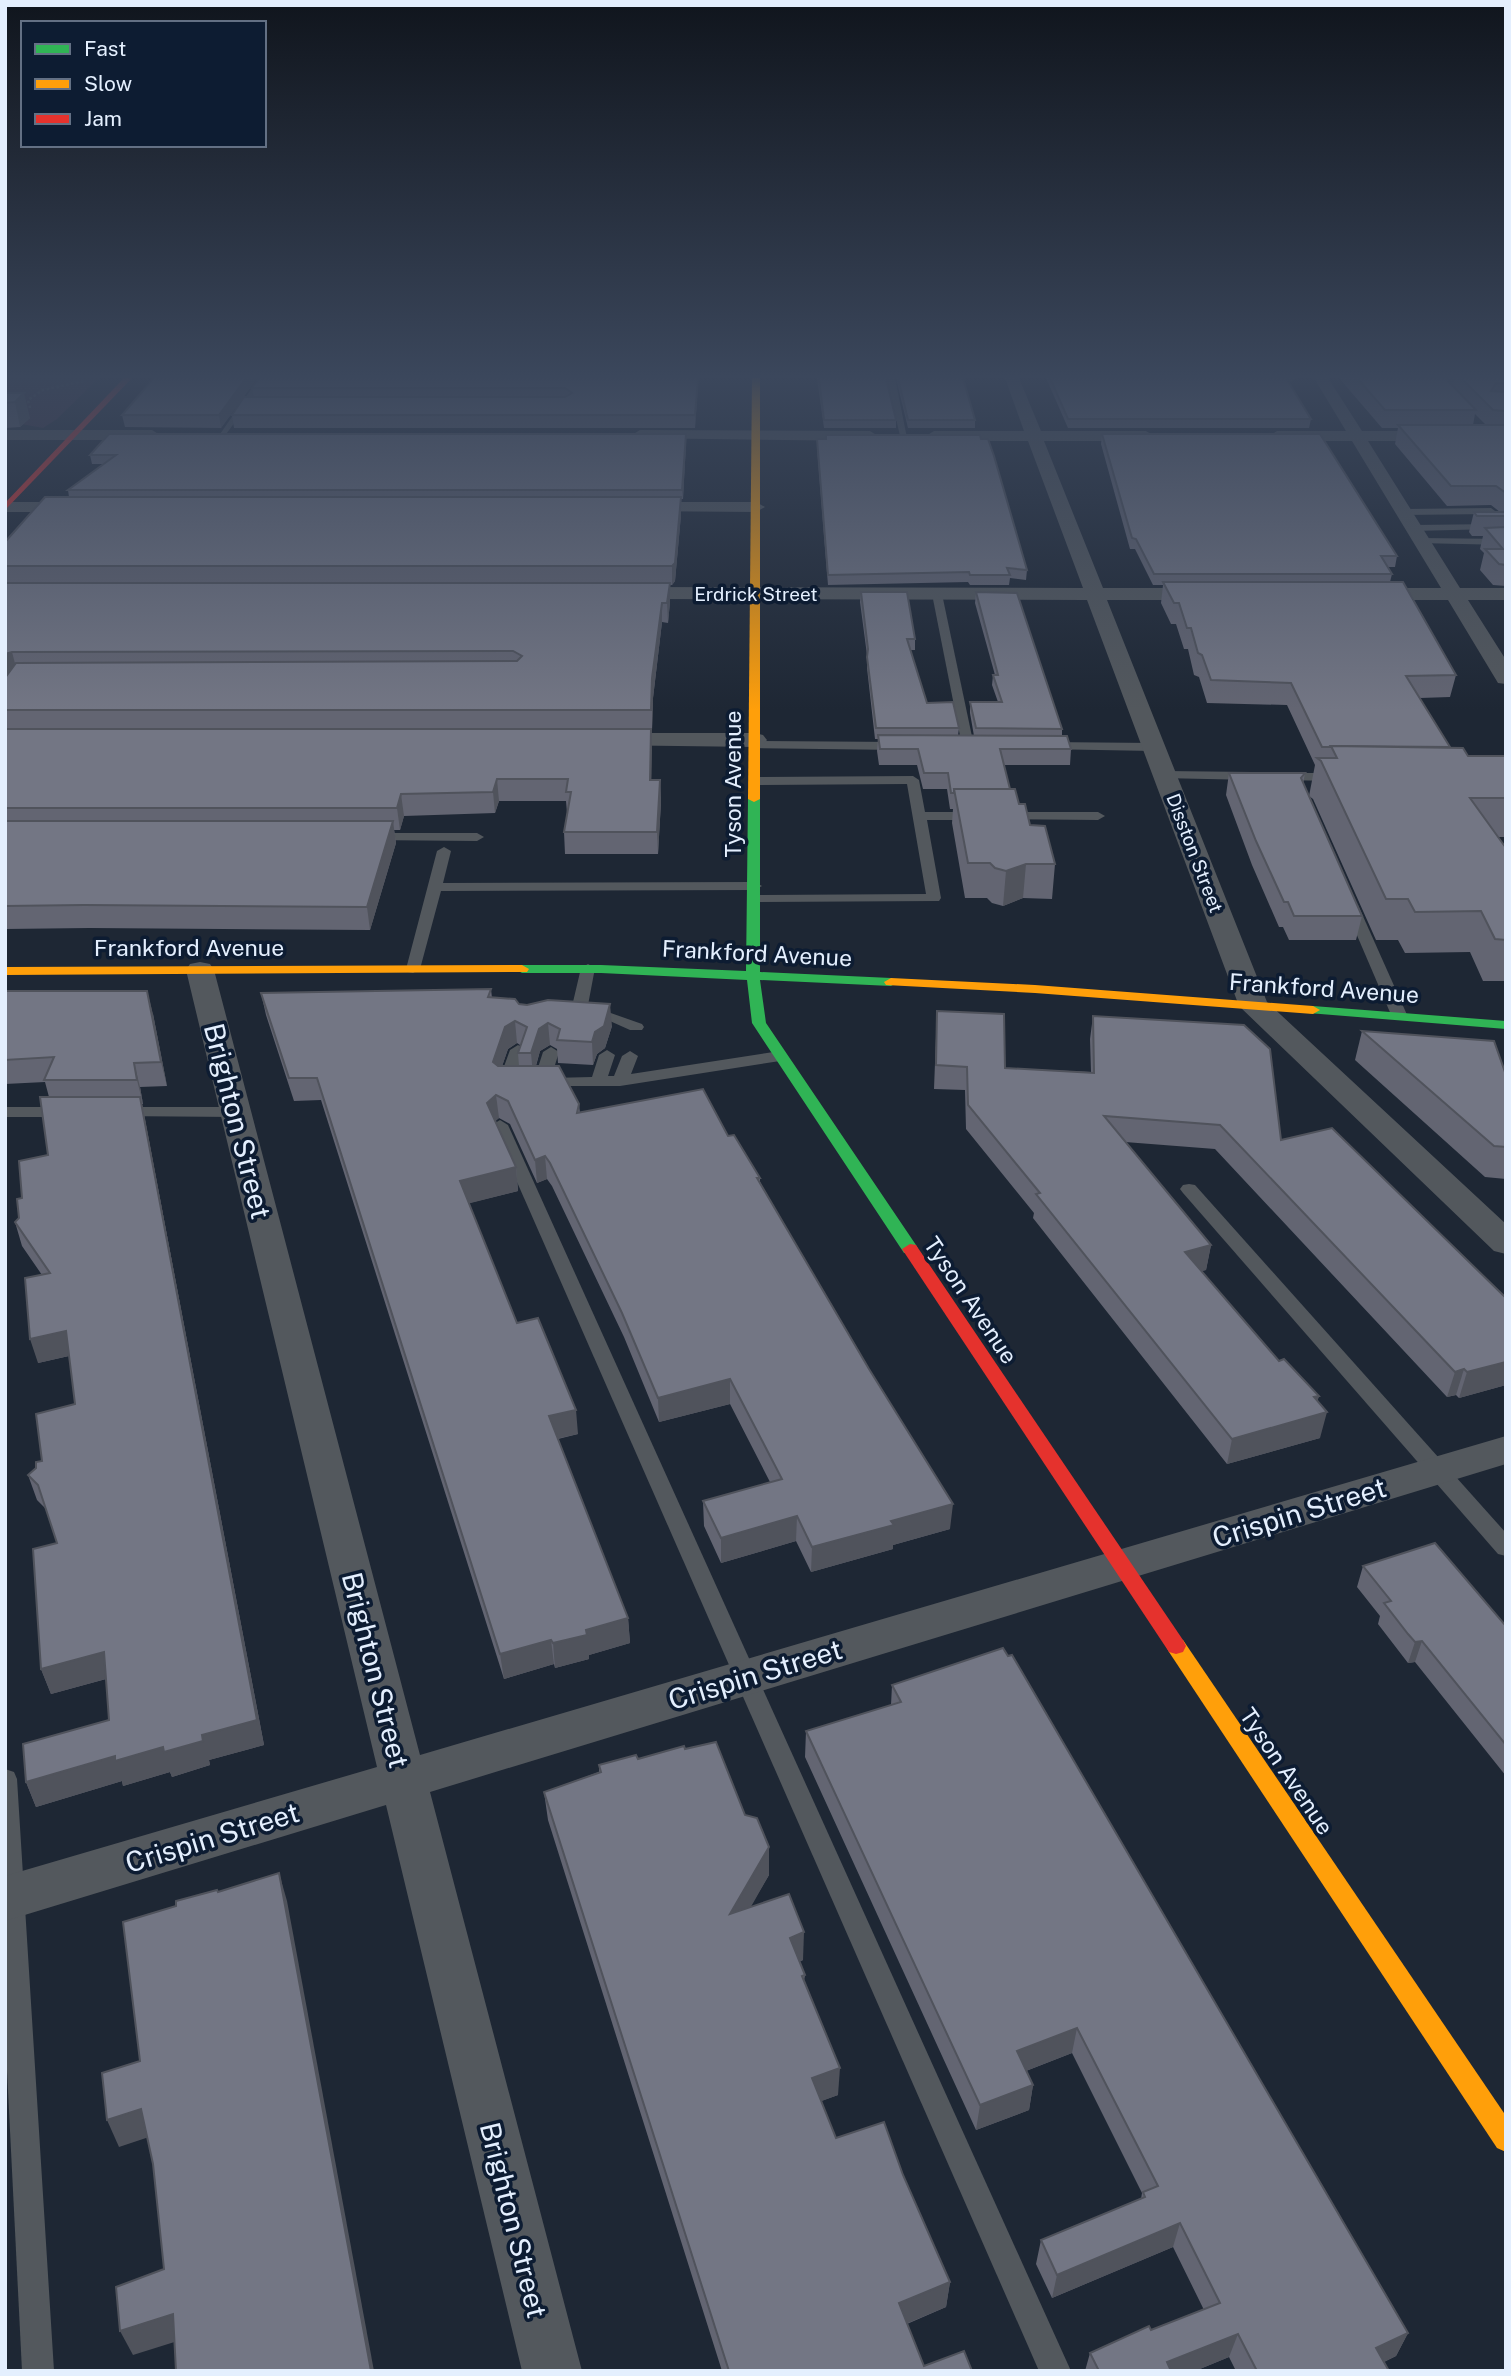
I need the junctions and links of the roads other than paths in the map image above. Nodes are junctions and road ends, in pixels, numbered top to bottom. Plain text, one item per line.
1 (23, 489) edge
2 (756, 489) edge
3 (1055, 489) edge
4 (1390, 489) edge
5 (6, 507) edge
6 (104, 507) edge
7 (620, 507) edge
8 (756, 507) junction
9 (1506, 525) edge
10 (1413, 527) junction
11 (1506, 542) edge
12 (599, 593) edge
13 (756, 594) junction
14 (937, 594) junction
15 (1095, 594) junction
16 (1220, 594) edge
17 (1345, 594) edge
18 (1454, 594) junction
19 (1506, 594) edge
20 (1506, 678) edge
21 (578, 740) edge
22 (755, 743) junction
23 (915, 746) edge
24 (968, 746) edge
25 (1035, 746) edge
26 (1154, 747) junction
27 (1165, 775) junction
28 (1355, 778) edge
29 (755, 781) junction
30 (919, 816) junction
31 (1098, 816) dead end
32 (352, 837) edge
33 (477, 837) dead end
34 (444, 851) dead end
35 (435, 887) junction
36 (1344, 889) edge
37 (755, 893) junction
38 (589, 968) junction
39 (413, 969) junction
40 (200, 970) junction
41 (5, 971) edge
42 (753, 976) junction
43 (580, 1005) junction
44 (1254, 1006) junction
45 (1400, 1017) junction
46 (557, 1018) edge
47 (1506, 1025) edge
48 (614, 1026) dead end
49 (636, 1027) dead end
50 (518, 1050) edge
51 (551, 1052) dead end
52 (607, 1055) dead end
53 (630, 1056) dead end
54 (780, 1056) junction
55 (599, 1081) junction
56 (620, 1081) junction
57 (541, 1083) junction
58 (5, 1112) edge
59 (236, 1112) junction
60 (500, 1125) edge
61 (1189, 1189) dead end
62 (1506, 1243) edge
63 (1506, 1450) edge
64 (1437, 1470) junction
65 (1506, 1548) edge
66 (1121, 1565) junction
67 (746, 1677) junction
68 (5, 1779) edge
69 (403, 1779) junction
70 (9, 1898) edge
71 (1506, 2139) edge
72 (38, 2371) edge
73 (552, 2371) edge
74 (1055, 2371) edge

1 - 5 street
2 - 8 street, Tyson Avenue
3 - 15 street, Disston Street
4 - 10 street
5 - 6 street
7 - 8 street
8 - 13 street, Tyson Avenue
9 - 10 lane
9 - 10 lane
10 - 11 lane
10 - 18 street
12 - 13 street, Erdrick Street
13 - 14 street, Erdrick Street
13 - 22 street, Tyson Avenue
14 - 15 street, Erdrick Street
14 - 24 lane
15 - 16 street, Erdrick Street
15 - 26 street, Disston Street
17 - 18 street
18 - 19 street
18 - 20 street
21 - 22 street
22 - 23 lane
22 - 29 street, Tyson Avenue
25 - 26 lane
26 - 27 street, Disston Street
27 - 28 lane
27 - 44 street, Disston Street
29 - 30 lane
29 - 37 street, Tyson Avenue
30 - 31 lane
30 - 37 lane
32 - 33 lane
34 - 35 lane
35 - 37 lane
35 - 39 lane
36 - 45 lane
37 - 42 street, Tyson Avenue
38 - 39 street, Frankford Avenue
38 - 42 street, Frankford Avenue
38 - 43 lane
39 - 40 street, Frankford Avenue
40 - 41 street, Frankford Avenue
40 - 59 street, Brighton Street
42 - 44 street, Frankford Avenue
42 - 54 street, Tyson Avenue
43 - 46 lane
43 - 48 lane
43 - 49 lane
44 - 45 street, Frankford Avenue
44 - 62 street, Disston Street
45 - 47 street, Frankford Avenue
50 - 57 lane
51 - 57 lane
52 - 55 lane
53 - 56 lane
54 - 56 lane
54 - 66 street, Tyson Avenue
55 - 56 lane
55 - 57 lane
58 - 59 lane
59 - 69 street, Brighton Street
60 - 67 lane
61 - 64 lane
63 - 64 street, Crispin Street
64 - 65 lane
64 - 66 street, Crispin Street
66 - 67 street, Crispin Street
66 - 71 street, Tyson Avenue
67 - 69 street, Crispin Street
67 - 74 lane
68 - 70 lane
69 - 70 street, Crispin Street
69 - 73 street, Brighton Street
70 - 72 lane

